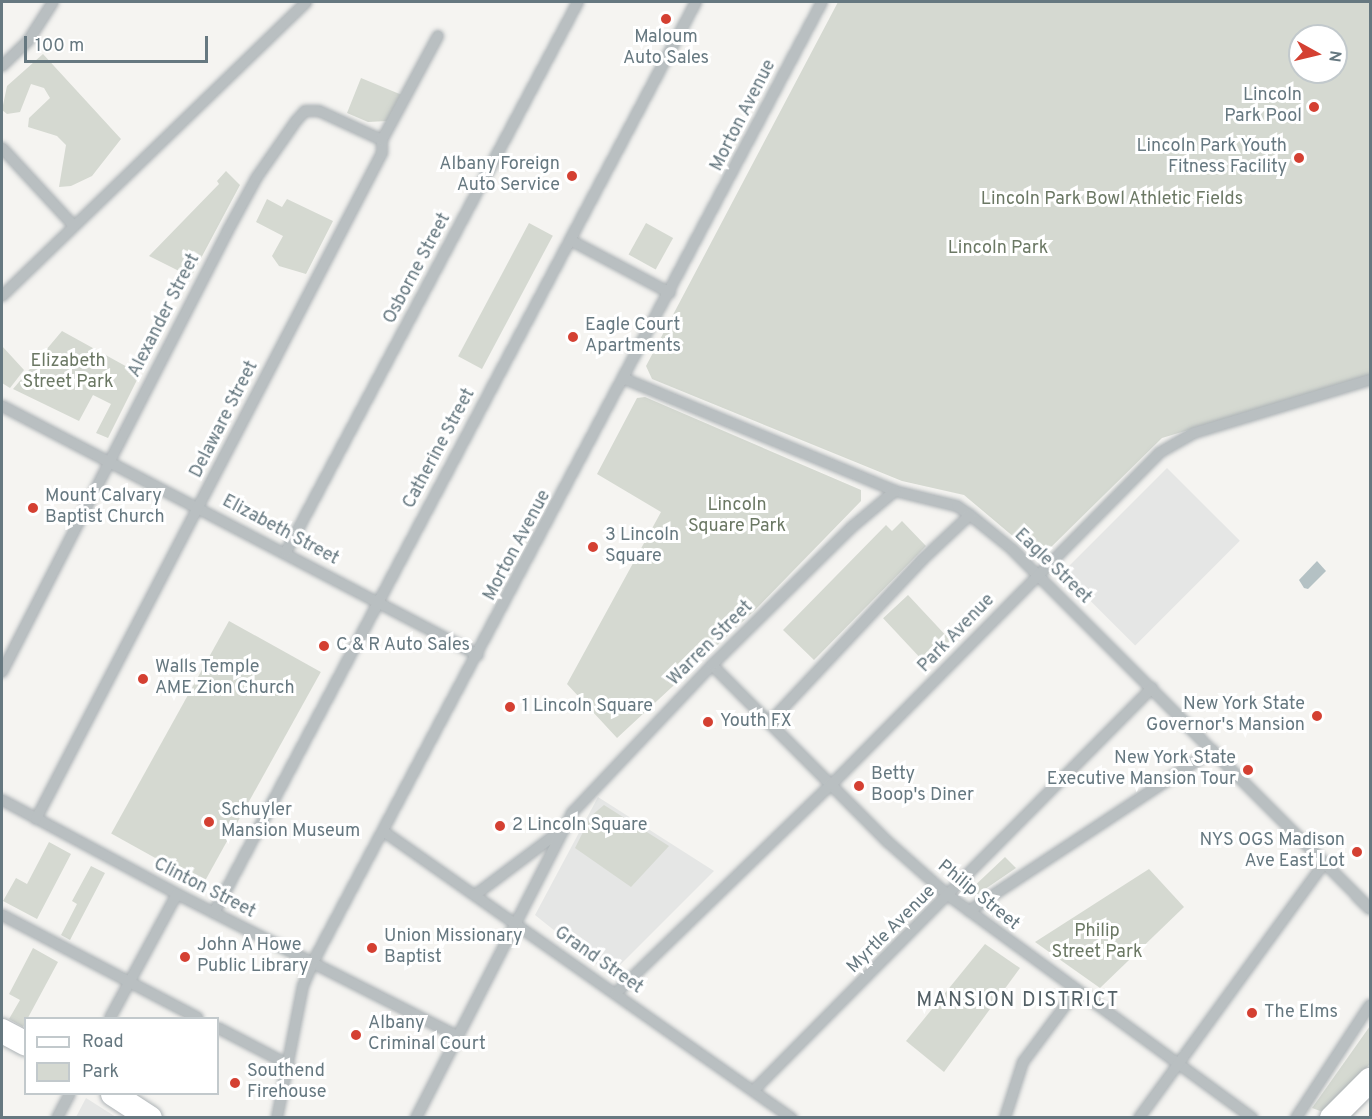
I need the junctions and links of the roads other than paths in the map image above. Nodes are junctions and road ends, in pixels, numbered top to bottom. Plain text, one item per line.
1 (54, 2) edge
2 (306, 2) edge
3 (578, 2) edge
4 (696, 2) edge
5 (822, 2) edge
6 (438, 36) dead end
7 (2, 66) edge
8 (382, 140) junction
9 (2, 148) edge
10 (73, 225) junction
11 (570, 240) junction
12 (670, 293) junction
13 (2, 296) edge
14 (625, 379) junction
15 (1371, 380) edge
16 (2, 406) edge
17 (109, 460) junction
18 (895, 490) junction
19 (199, 506) junction
20 (970, 515) junction
21 (286, 552) junction
22 (1038, 574) junction
23 (378, 601) junction
24 (478, 656) junction
25 (712, 665) junction
26 (2, 672) edge
27 (1152, 688) junction
28 (769, 723) junction
29 (1213, 750) junction
30 (831, 785) junction
31 (2, 800) edge
32 (36, 819) junction
33 (383, 831) junction
34 (560, 831) junction
35 (1324, 863) junction
36 (177, 894) junction
37 (475, 895) junction
38 (949, 897) junction
39 (1371, 909) edge
40 (969, 911) junction
41 (214, 913) junction
42 (2, 915) edge
43 (516, 923) junction
44 (313, 962) junction
45 (130, 982) junction
46 (1076, 991) junction
47 (616, 993) junction
48 (1371, 1005) edge
49 (111, 1017) edge
50 (196, 1017) edge
51 (219, 1029) edge
52 (2, 1032) edge
53 (457, 1036) junction
54 (24, 1043) edge
55 (1179, 1062) junction
56 (289, 1065) junction
57 (1371, 1080) edge
58 (754, 1090) junction
59 (69, 1095) edge
60 (115, 1095) edge
61 (421, 1116) edge
62 (57, 1118) edge
63 (150, 1118) edge
64 (277, 1118) edge
65 (792, 1118) edge
66 (1005, 1118) edge
67 (1139, 1118) edge
68 (1252, 1118) edge
69 (1296, 1118) edge
70 (1332, 1118) edge

1 - 7 street
2 - 10 street
3 - 21 street, Osborne Street
4 - 11 street, Catherine Street
5 - 12 street, Morton Avenue
6 - 8 street, Delaware Street
8 - 17 street, Alexander Street
8 - 19 street, Delaware Street
9 - 10 street
10 - 13 street
11 - 12 street
11 - 23 street, Catherine Street
12 - 14 street, Morton Avenue
14 - 18 street, Eagle Street
14 - 24 street, Morton Avenue
15 - 22 street, Park Avenue
16 - 17 street, Elizabeth Street
17 - 19 street, Elizabeth Street
17 - 26 street, Alexander Street
18 - 20 street, Eagle Street
18 - 25 street, Warren Street
19 - 21 street, Elizabeth Street
19 - 32 street, Delaware Street
20 - 22 street, Eagle Street
20 - 28 street
21 - 23 street, Elizabeth Street
22 - 27 street, Eagle Street
22 - 30 street, Park Avenue
23 - 24 street, Elizabeth Street
23 - 41 street, Catherine Street
24 - 33 street, Morton Avenue
25 - 28 street, Philip Street
25 - 34 street, Warren Street
27 - 29 street, Eagle Street
27 - 38 street, Myrtle Avenue
28 - 30 street, Philip Street
29 - 35 street, Eagle Street
29 - 40 street
30 - 38 street, Philip Street
30 - 47 street, Park Avenue
31 - 32 street, Clinton Street
32 - 36 street, Clinton Street
33 - 37 street, Grand Street
33 - 44 street, Morton Avenue
34 - 37 street, Warren Street
34 - 43 street, Warren Street
35 - 39 street, Eagle Street
35 - 55 street
36 - 41 street, Clinton Street
36 - 45 street
37 - 43 street, Grand Street
38 - 40 street, Philip Street
38 - 58 street, Myrtle Avenue
40 - 46 street, Philip Street
41 - 44 street, Clinton Street
42 - 45 street
43 - 47 street, Grand Street
43 - 53 street, Warren Street
44 - 53 street, Clinton Street
44 - 56 street, Morton Avenue
45 - 49 street
45 - 50 street
46 - 55 street, Philip Street
46 - 66 street
47 - 58 street, Grand Street
48 - 69 street
51 - 56 street
52 - 54 main road
53 - 61 street, Warren Street
55 - 67 street
55 - 68 street, Philip Street
56 - 64 street, Morton Avenue
57 - 70 main road
58 - 65 street, Grand Street
59 - 62 street
60 - 63 main road

